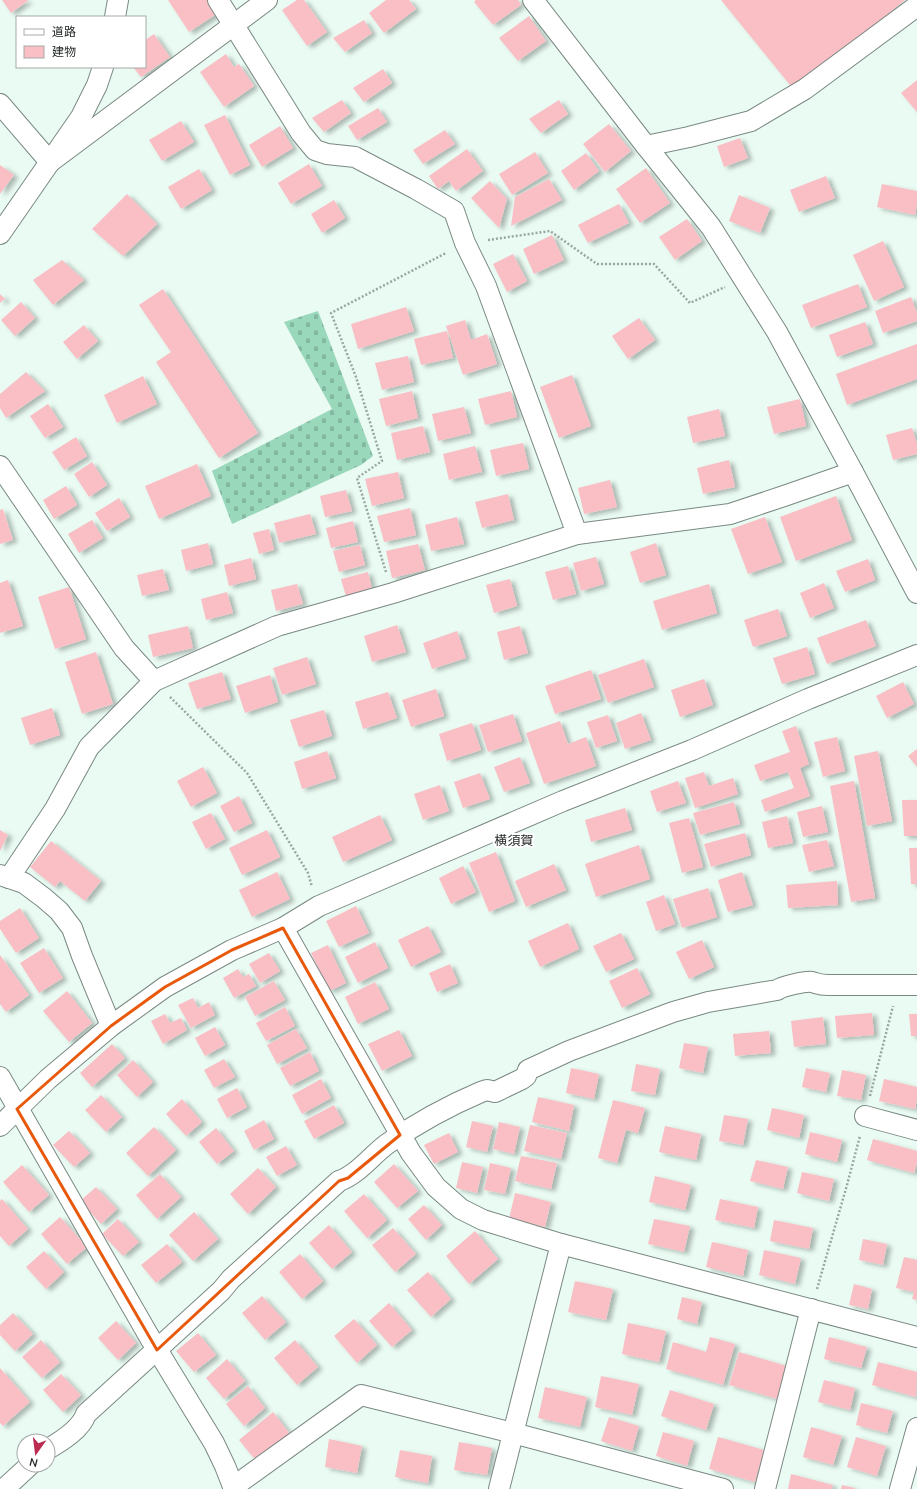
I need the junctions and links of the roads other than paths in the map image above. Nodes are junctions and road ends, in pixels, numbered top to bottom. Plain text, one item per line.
1 (118, 0) edge
2 (218, 0) edge
3 (268, 0) edge
4 (533, 0) edge
5 (917, 6) edge
6 (115, 16) edge
7 (233, 26) junction
8 (103, 68) edge
9 (0, 104) edge
10 (646, 146) junction
11 (50, 162) junction
12 (0, 234) edge
13 (0, 466) edge
14 (853, 472) junction
15 (577, 534) junction
16 (917, 593) edge
17 (917, 655) edge
18 (154, 681) junction
19 (4, 877) edge
20 (283, 928) junction
21 (908, 985) edge
22 (111, 1026) junction
23 (0, 1077) edge
24 (17, 1109) junction
25 (865, 1116) road end
26 (0, 1126) edge
27 (917, 1130) edge
28 (400, 1135) junction
29 (561, 1244) junction
30 (811, 1309) junction
31 (917, 1338) edge
32 (157, 1350) junction
33 (917, 1428) edge
34 (513, 1433) junction
35 (56, 1445) edge
36 (21, 1473) edge
37 (233, 1488) edge
38 (4, 1489) edge
39 (499, 1489) edge
40 (723, 1489) edge
41 (765, 1489) edge
42 (900, 1489) edge

1 - 6 street
2 - 7 street
3 - 7 street
4 - 10 street
5 - 10 street
7 - 11 street
7 - 15 street
8 - 11 street
9 - 11 street
10 - 14 street
11 - 12 street
13 - 18 street
14 - 15 street
14 - 16 street
15 - 18 street
17 - 20 street
18 - 19 street
19 - 22 street
20 - 22 street
20 - 28 street
21 - 28 street
22 - 24 street
23 - 24 street
24 - 26 street
24 - 32 street
25 - 27 street
28 - 29 street
28 - 32 street
29 - 30 street
29 - 34 street
30 - 31 street
30 - 41 street
32 - 35 street
32 - 37 street
33 - 42 street
34 - 37 street
34 - 39 street
34 - 40 street
36 - 38 street

